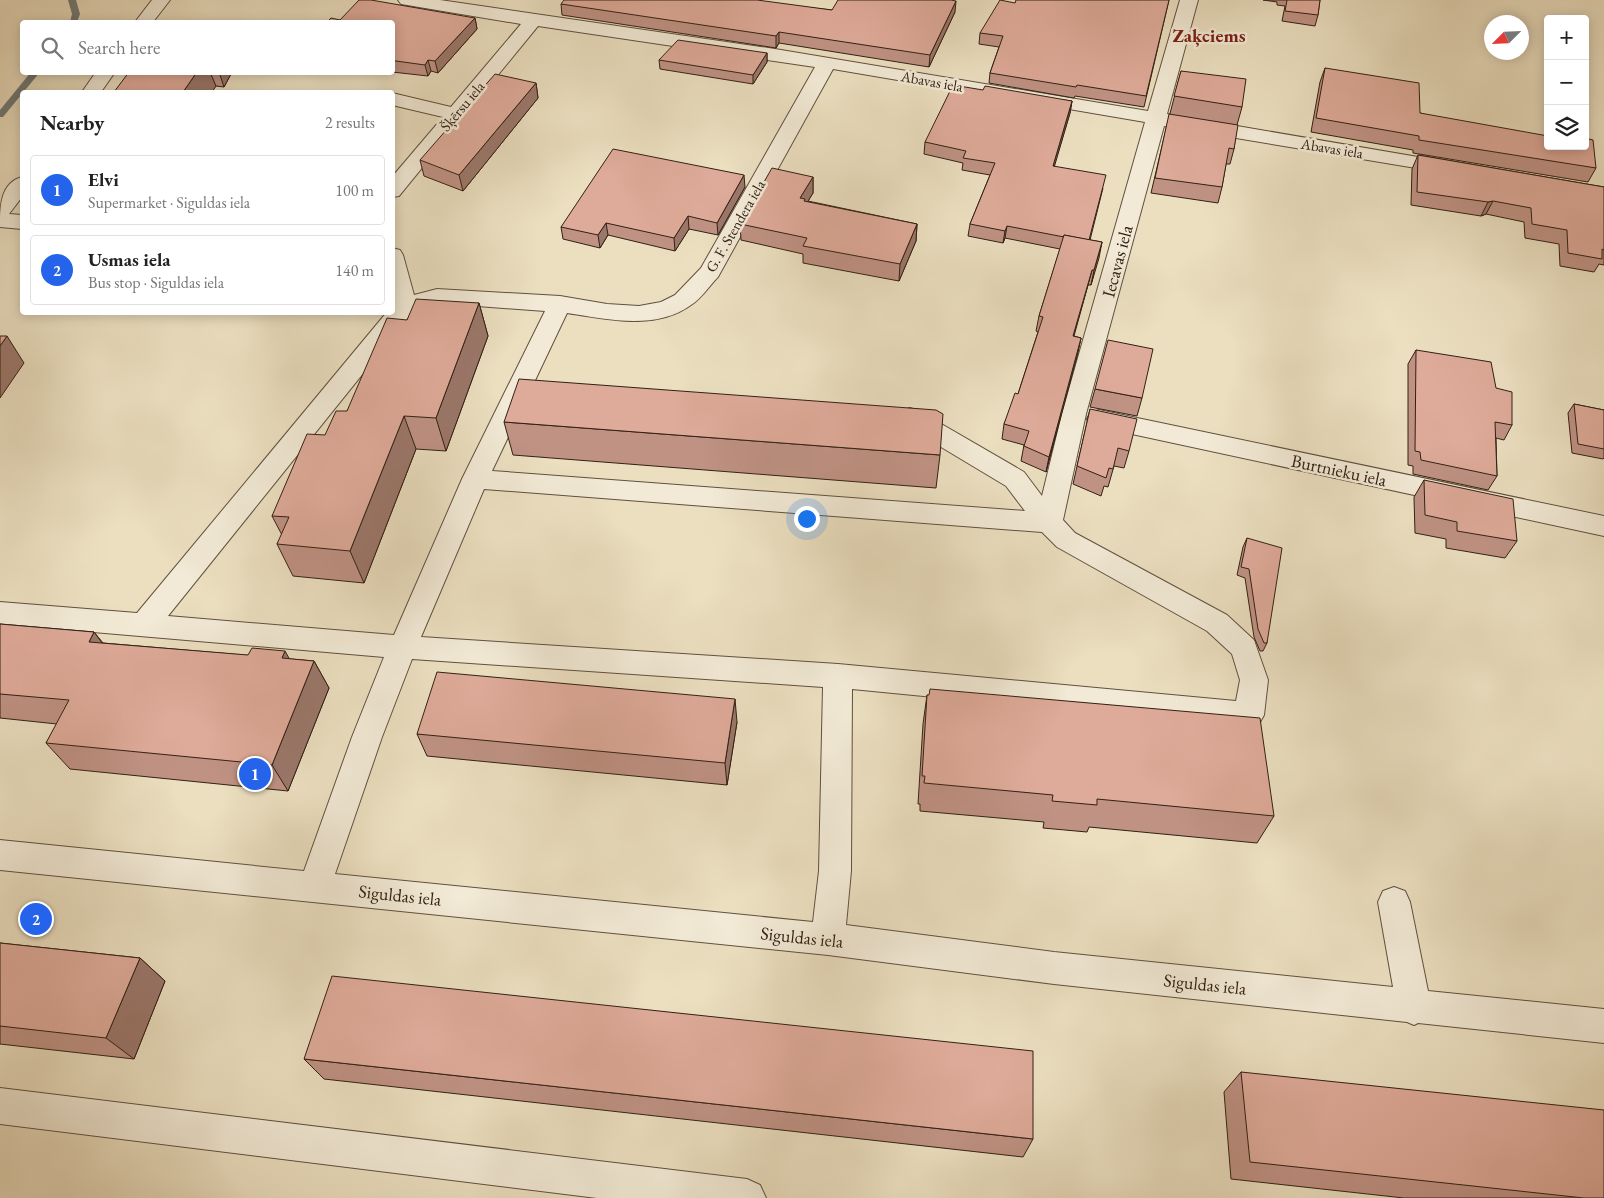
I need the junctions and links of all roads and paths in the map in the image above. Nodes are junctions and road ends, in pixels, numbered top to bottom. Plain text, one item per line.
1 (161, 0) edge
2 (408, 0) edge
3 (1190, 0) edge
4 (146, 20) edge
5 (533, 21) junction
6 (826, 63) junction
7 (104, 75) edge
8 (92, 90) edge
9 (395, 100) edge
10 (456, 114) junction
11 (1156, 120) junction
12 (1468, 170) edge
13 (20, 186) edge
14 (395, 187) edge
15 (0, 212) edge
16 (0, 220) edge
17 (20, 222) edge
18 (395, 266) edge
19 (560, 304) junction
20 (406, 305) junction
21 (520, 382) junction
22 (548, 384) edge
23 (890, 410) edge
24 (1074, 414) junction
25 (475, 479) junction
26 (1049, 522) junction
27 (1604, 526) edge
28 (0, 613) edge
29 (144, 625) junction
30 (401, 647) junction
31 (838, 676) junction
32 (0, 855) edge
33 (315, 886) junction
34 (1394, 902) dead end
35 (828, 939) junction
36 (1414, 1008) junction
37 (1604, 1026) edge
38 (0, 1106) edge
39 (747, 1198) edge

1 - 4 street
2 - 5 street, Abavas iela
3 - 11 street, Iecavas iela
5 - 6 street, Abavas iela
5 - 10 street, Šķērsu iela
6 - 11 street, Abavas iela
6 - 19 street, G. F. Stendera iela
7 - 8 street
9 - 10 street
10 - 14 street, Šķērsu iela
11 - 12 street, Abavas iela
11 - 24 street, Iecavas iela
13 - 15 street
16 - 17 street
18 - 20 street
19 - 20 street, G. F. Stendera iela
19 - 21 street
20 - 29 street
21 - 22 street
21 - 25 street
23 - 26 street
24 - 26 street, Iecavas iela
24 - 27 street, Burtnieku iela
25 - 26 street
25 - 30 street
26 - 31 street
28 - 29 street
29 - 30 street
30 - 31 street
30 - 33 street
31 - 35 street
32 - 33 street, Siguldas iela
33 - 35 street, Siguldas iela
34 - 36 street
35 - 36 street, Siguldas iela
36 - 37 street, Siguldas iela
38 - 39 street

